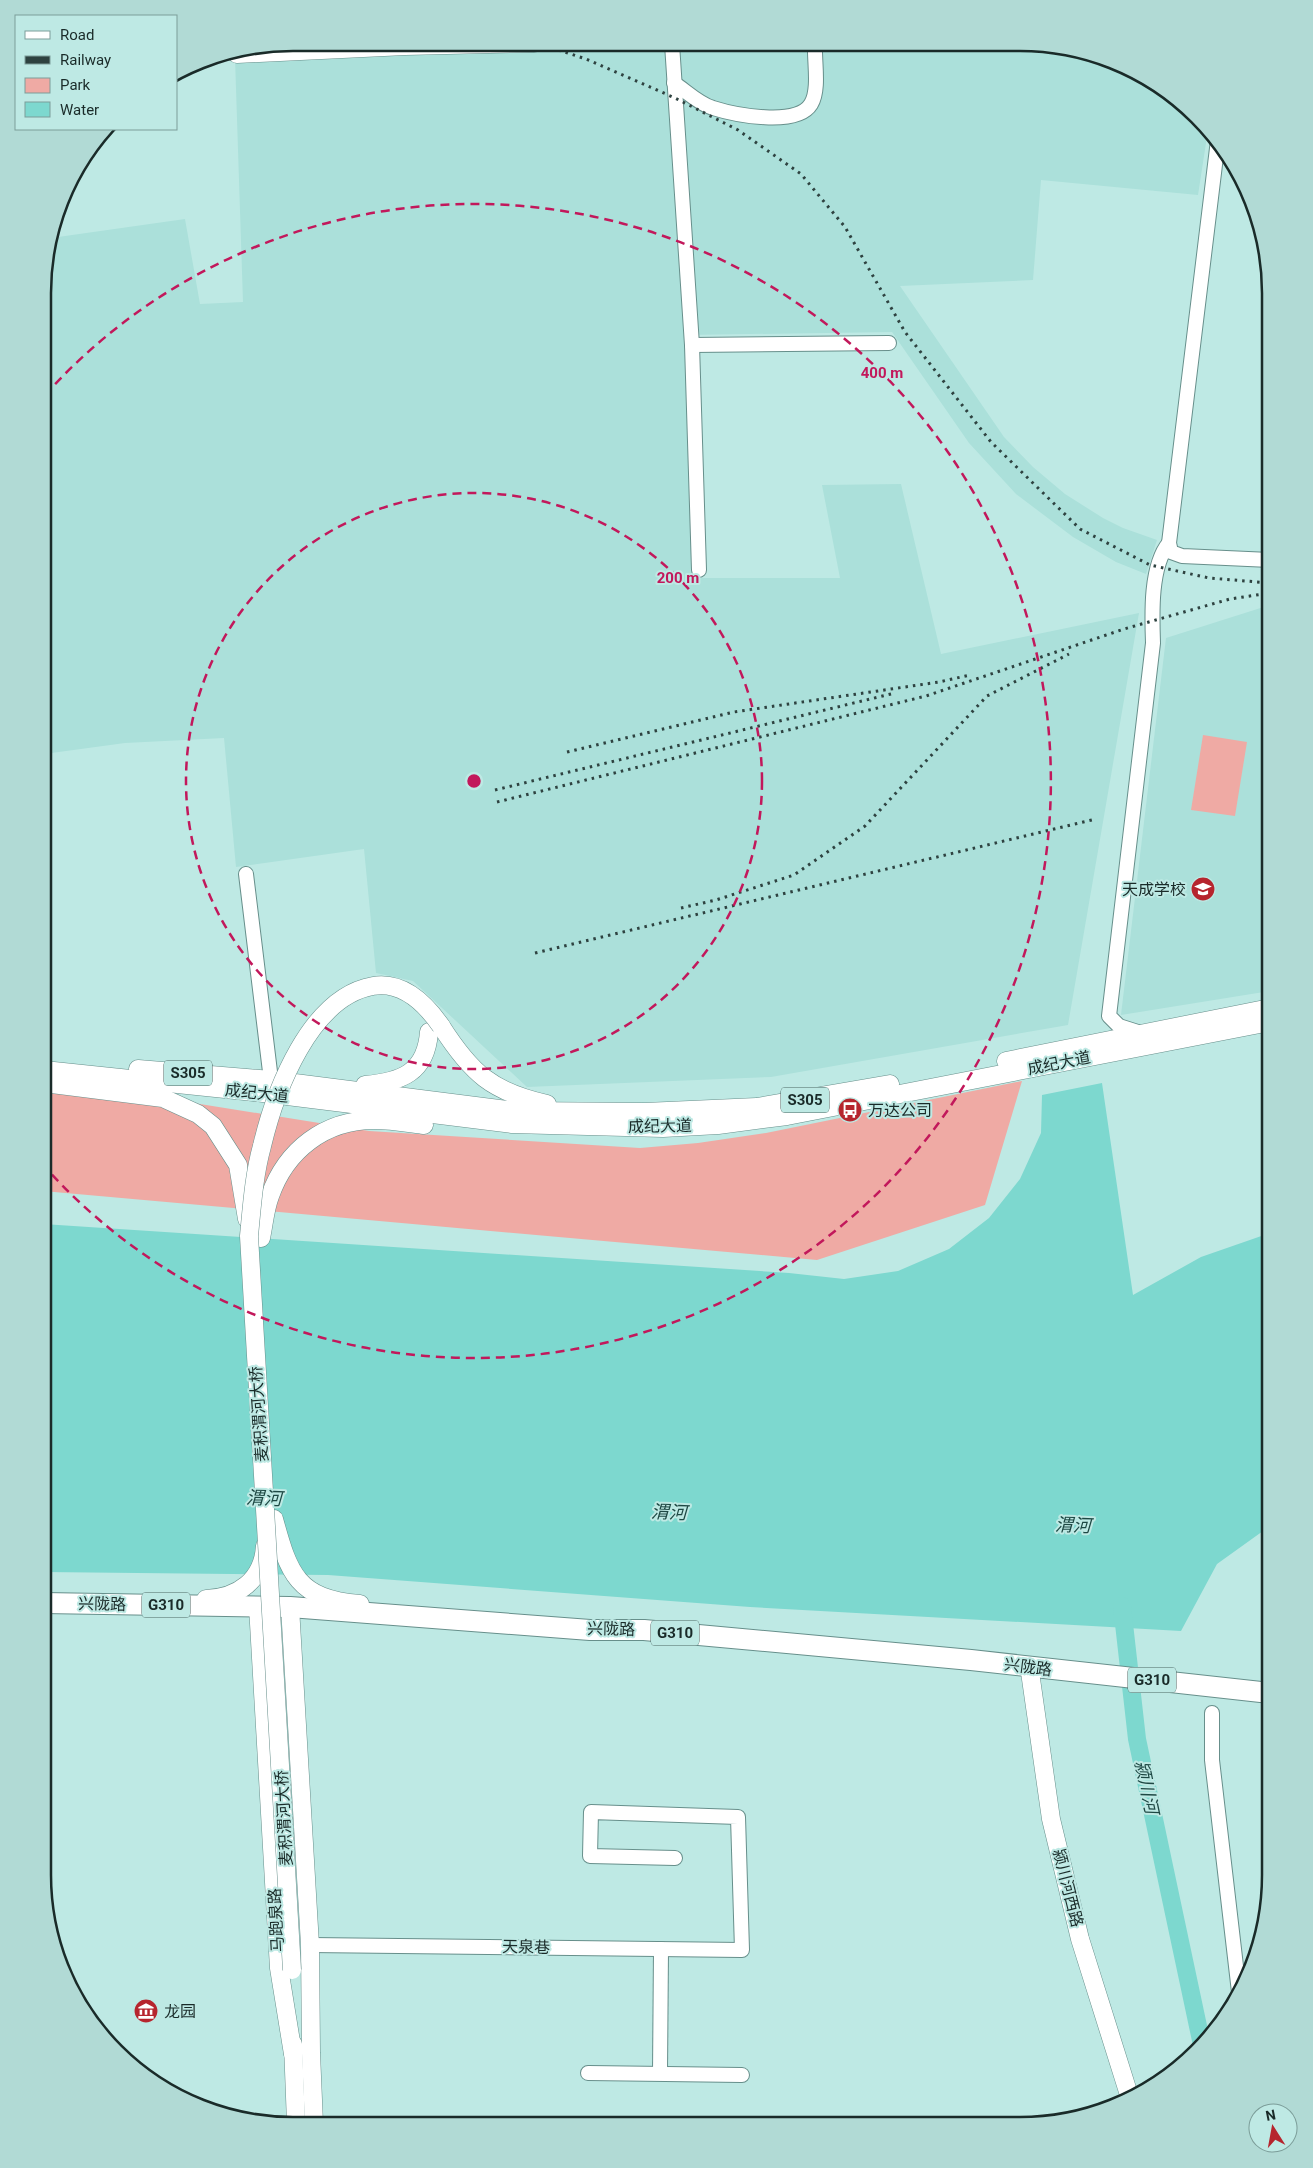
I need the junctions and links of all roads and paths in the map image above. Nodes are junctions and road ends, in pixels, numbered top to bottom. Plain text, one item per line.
1 (672, 51) edge
2 (814, 51) dead end
3 (674, 83) junction
4 (1216, 152) edge
5 (889, 343) dead end
6 (692, 345) junction
7 (1169, 543) junction
8 (1262, 560) edge
9 (699, 570) dead end
10 (246, 874) dead end
11 (1262, 1010) edge
12 (1262, 1024) edge
13 (435, 1029) junction
14 (1141, 1033) junction
15 (51, 1062) edge
16 (51, 1071) edge
17 (271, 1080) junction
18 (51, 1084) edge
19 (333, 1088) junction
20 (584, 1112) junction
21 (663, 1128) junction
22 (255, 1237) junction
23 (270, 1520) junction
24 (51, 1595) edge
25 (51, 1603) edge
26 (258, 1612) junction
27 (51, 1613) edge
28 (290, 1614) junction
29 (644, 1630) junction
30 (1033, 1671) junction
31 (1060, 1671) junction
32 (1262, 1692) edge
33 (1212, 1713) dead end
34 (675, 1858) dead end
35 (310, 1944) junction
36 (661, 1949) junction
37 (296, 1971) junction
38 (1238, 1980) edge
39 (311, 2053) junction
40 (293, 2054) junction
41 (588, 2073) dead end
42 (660, 2073) junction
43 (742, 2075) dead end
44 (1135, 2087) edge
45 (1128, 2091) edge
46 (296, 2117) edge
47 (314, 2117) edge

1 - 3 street
2 - 3 street
3 - 6 street
4 - 7 street
5 - 6 street
6 - 9 street
7 - 8 street
7 - 14 street
10 - 17 street
11 - 14 main road, 成纪大道 / S305
12 - 21 main road, 成纪大道
13 - 19 main road
13 - 20 main road, 麦积渭河大桥
13 - 22 main road, 麦积渭河大桥, bridge
14 - 20 main road, 成纪大道 / S305
15 - 17 main road, 成纪大道 / S305
16 - 21 main road, 成纪大道
17 - 19 main road, 成纪大道 / S305
18 - 22 main road
19 - 20 main road, 成纪大道 / S305
21 - 22 main road
22 - 23 main road, 麦积渭河大桥, bridge
23 - 24 main road, bridge
23 - 29 main road
23 - 37 main road, 麦积渭河大桥
25 - 26 highway, 兴陇路 / G310
26 - 27 highway, 兴陇路
26 - 28 highway, 兴陇路
26 - 40 main road, 马跑泉路
28 - 29 highway, 兴陇路 / G310
28 - 30 highway, 兴陇路
28 - 35 main road, 马跑泉路
29 - 31 highway, 兴陇路 / G310
30 - 31 highway, 兴陇路
30 - 44 main road, 颍川河西路
30 - 45 main road, 颍川河西路
31 - 32 highway, G310
33 - 38 street
34 - 36 street, 天泉巷
35 - 36 street, 天泉巷
35 - 39 main road, 马跑泉路
36 - 42 street
37 - 39 main road, 马跑泉路
37 - 40 main road, 马跑泉路
39 - 47 main road, 马跑泉路
40 - 46 main road, 马跑泉路
41 - 42 street
42 - 43 street

